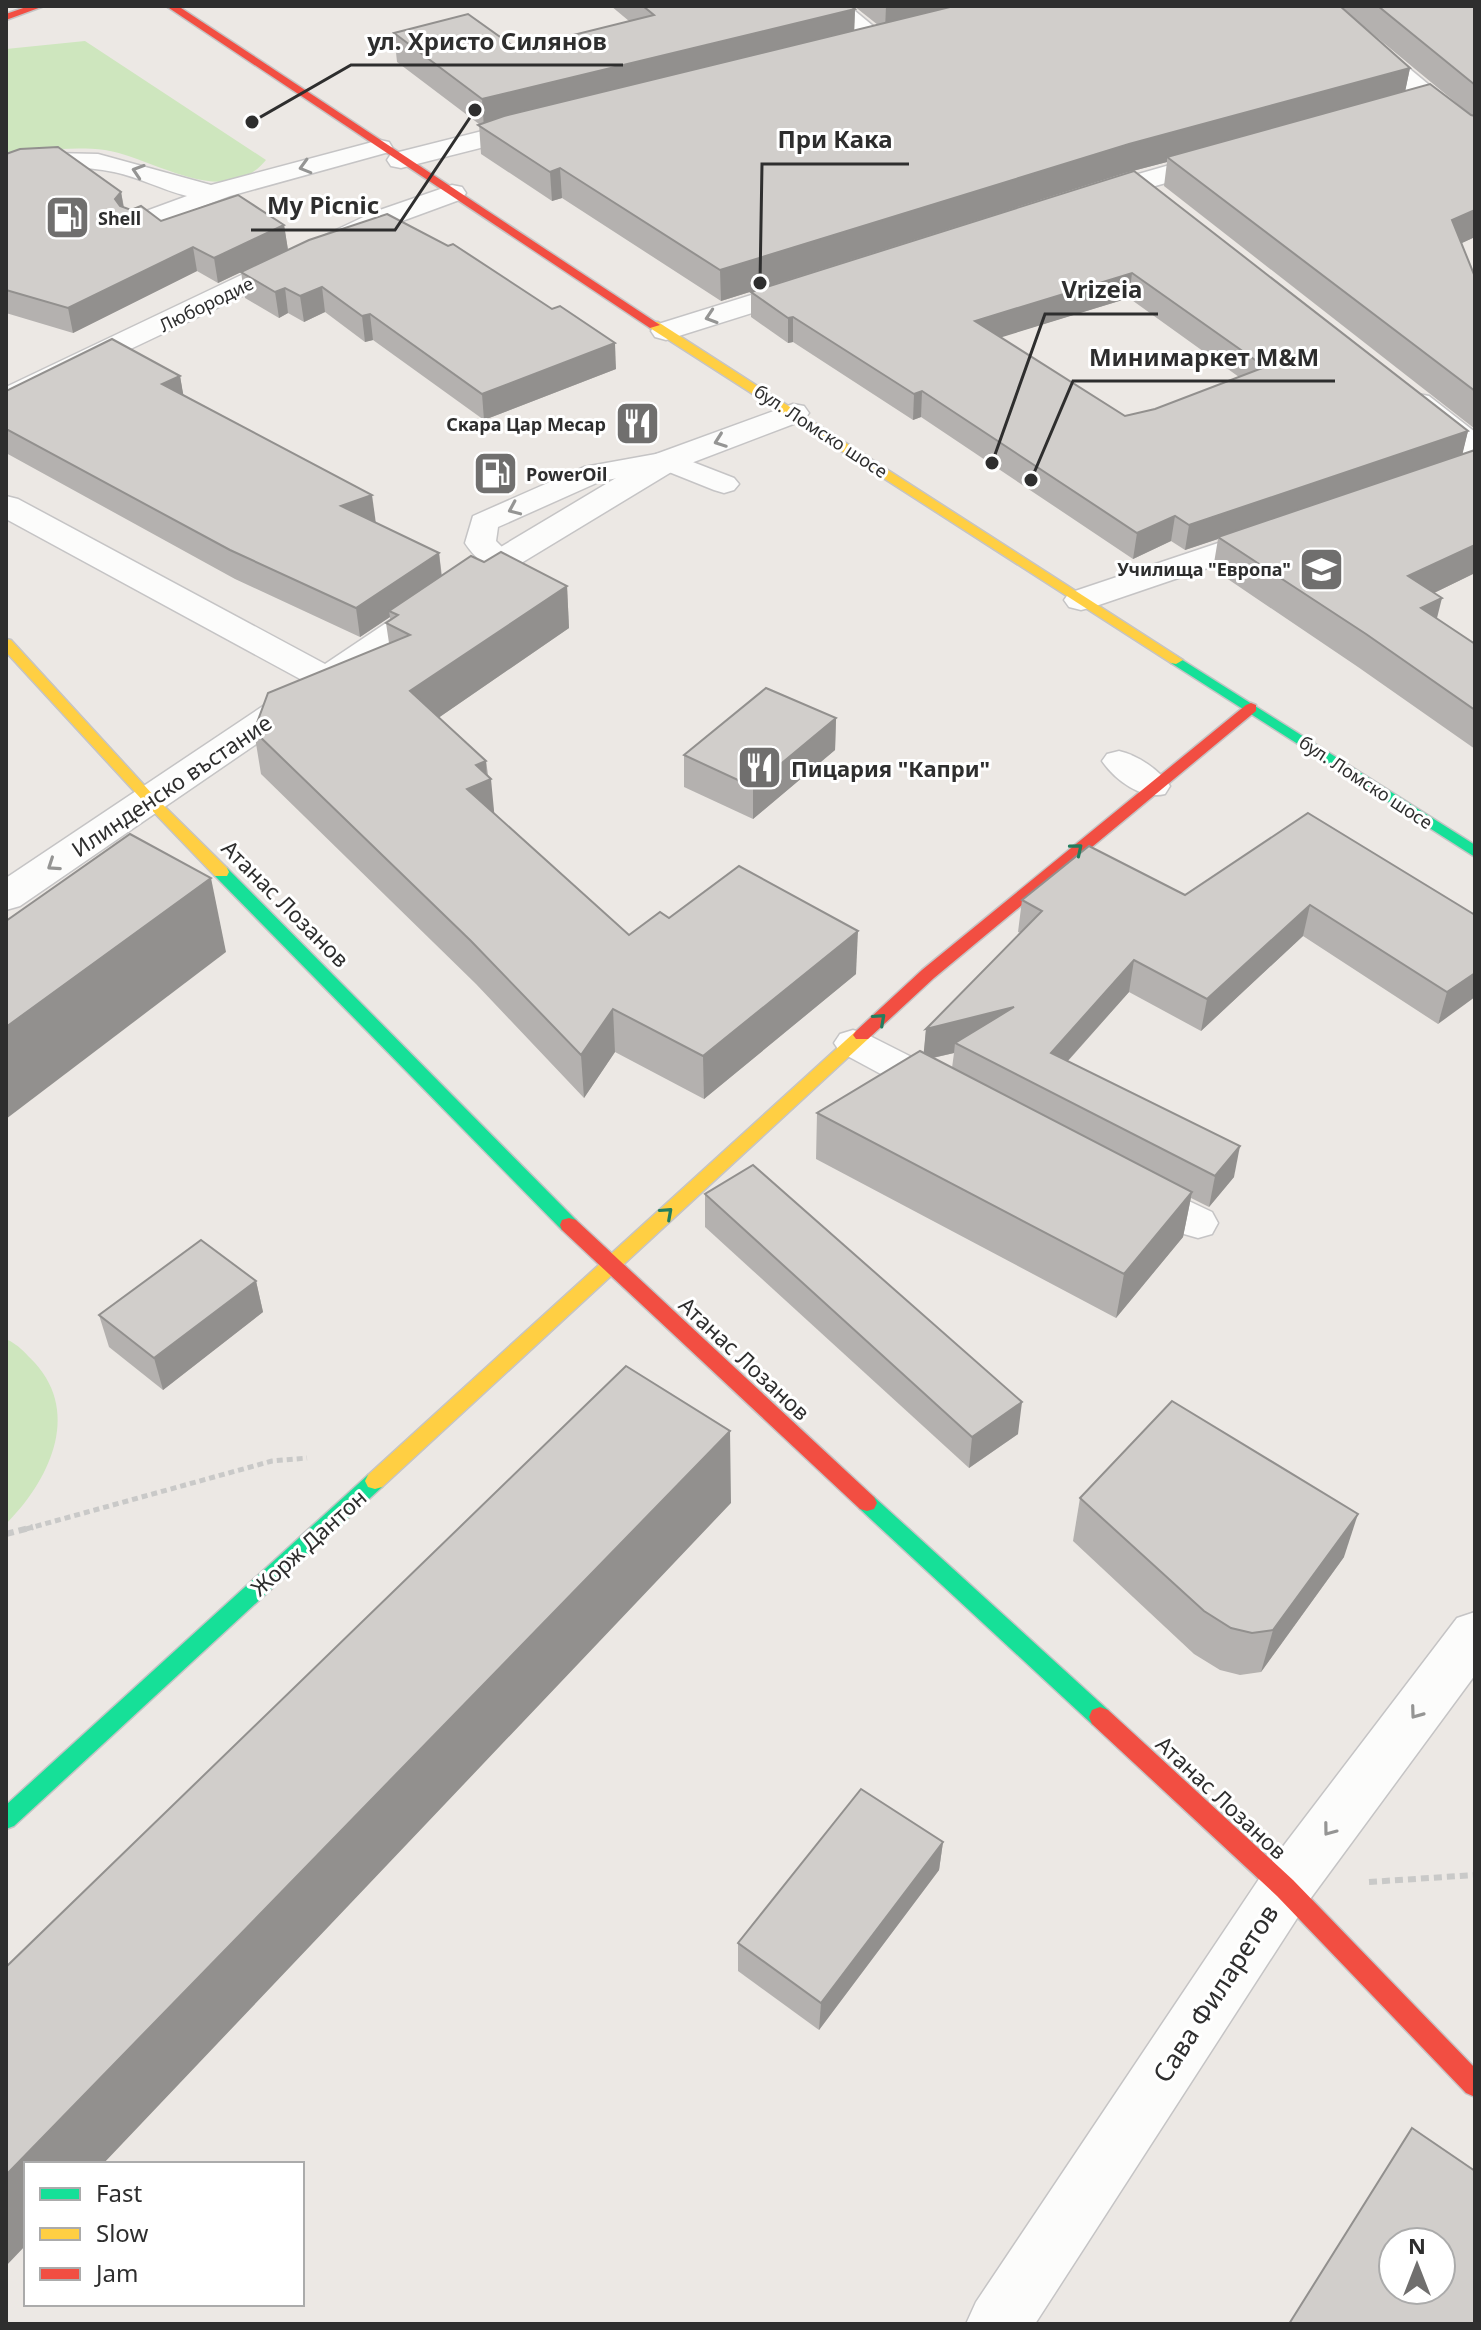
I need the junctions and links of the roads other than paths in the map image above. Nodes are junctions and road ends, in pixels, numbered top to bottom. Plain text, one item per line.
1 (39, 6) edge
2 (171, 6) edge
3 (834, 6) edge
4 (1319, 6) edge
5 (6, 17) edge
6 (906, 34) edge
7 (877, 40) junction
8 (846, 48) edge
9 (1429, 101) junction
10 (1400, 110) edge
11 (556, 121) edge
12 (1475, 136) edge
13 (1253, 150) edge
14 (391, 153) junction
15 (6, 165) edge
16 (1136, 182) junction
17 (227, 191) junction
18 (452, 193) junction
19 (1161, 202) edge
20 (1061, 206) edge
21 (136, 223) edge
22 (835, 278) edge
23 (666, 331) junction
24 (1400, 388) edge
25 (6, 399) edge
26 (793, 413) junction
27 (667, 461) junction
28 (1470, 461) edge
29 (724, 484) dead end
30 (6, 506) edge
31 (1298, 526) edge
32 (1081, 600) junction
33 (6, 643) edge
34 (327, 679) junction
35 (1251, 708) junction
36 (1119, 761) dead end
37 (1153, 786) junction
38 (150, 800) junction
39 (1475, 852) edge
40 (6, 897) edge
41 (853, 1043) junction
42 (977, 1108) edge
43 (1102, 1173) edge
44 (1198, 1223) dead end
45 (610, 1266) junction
46 (1475, 1634) edge
47 (6, 1819) edge
48 (1285, 1888) junction
49 (1475, 2085) edge
50 (998, 2324) edge

1 - 5 street
2 - 14 street, бул. Ломско шосе
3 - 7 street
4 - 9 street
6 - 7 street
7 - 8 street
9 - 10 street
9 - 12 street
11 - 14 street
13 - 16 street
14 -> 17 lane
14 - 18 street, бул. Ломско шосе
17 -> 15 lane
16 - 19 street
16 - 20 street
17 - 21 lane
18 - 23 street, бул. Ломско шосе
18 - 25 street, Любородие
22 -> 23 street
23 - 26 street, бул. Ломско шосе
24 - 28 street
26 -> 27 street, Илинденско въстание
26 - 32 street, бул. Ломско шосе
27 - 29 lane
27 -> 34 street, Илинденско въстание
30 - 34 street
31 - 32 street
32 - 35 street, бул. Ломско шосе
33 - 38 street, Атанас Лозанов
34 - 38 street, Илинденско въстание
35 - 37 street, Жорж Дантон
35 - 39 street, бул. Ломско шосе
36 - 37 lane
41 -> 37 street, Жорж Дантон
38 -> 40 street, Илинденско въстание
38 - 45 street, Атанас Лозанов
41 - 42 lane
45 -> 41 street, Жорж Дантон
43 - 44 lane
45 - 47 street, Жорж Дантон
45 - 48 street, Атанас Лозанов
46 -> 48 street, Сава Филаретов
48 - 49 street, Атанас Лозанов
48 - 50 street, Сава Филаретов

